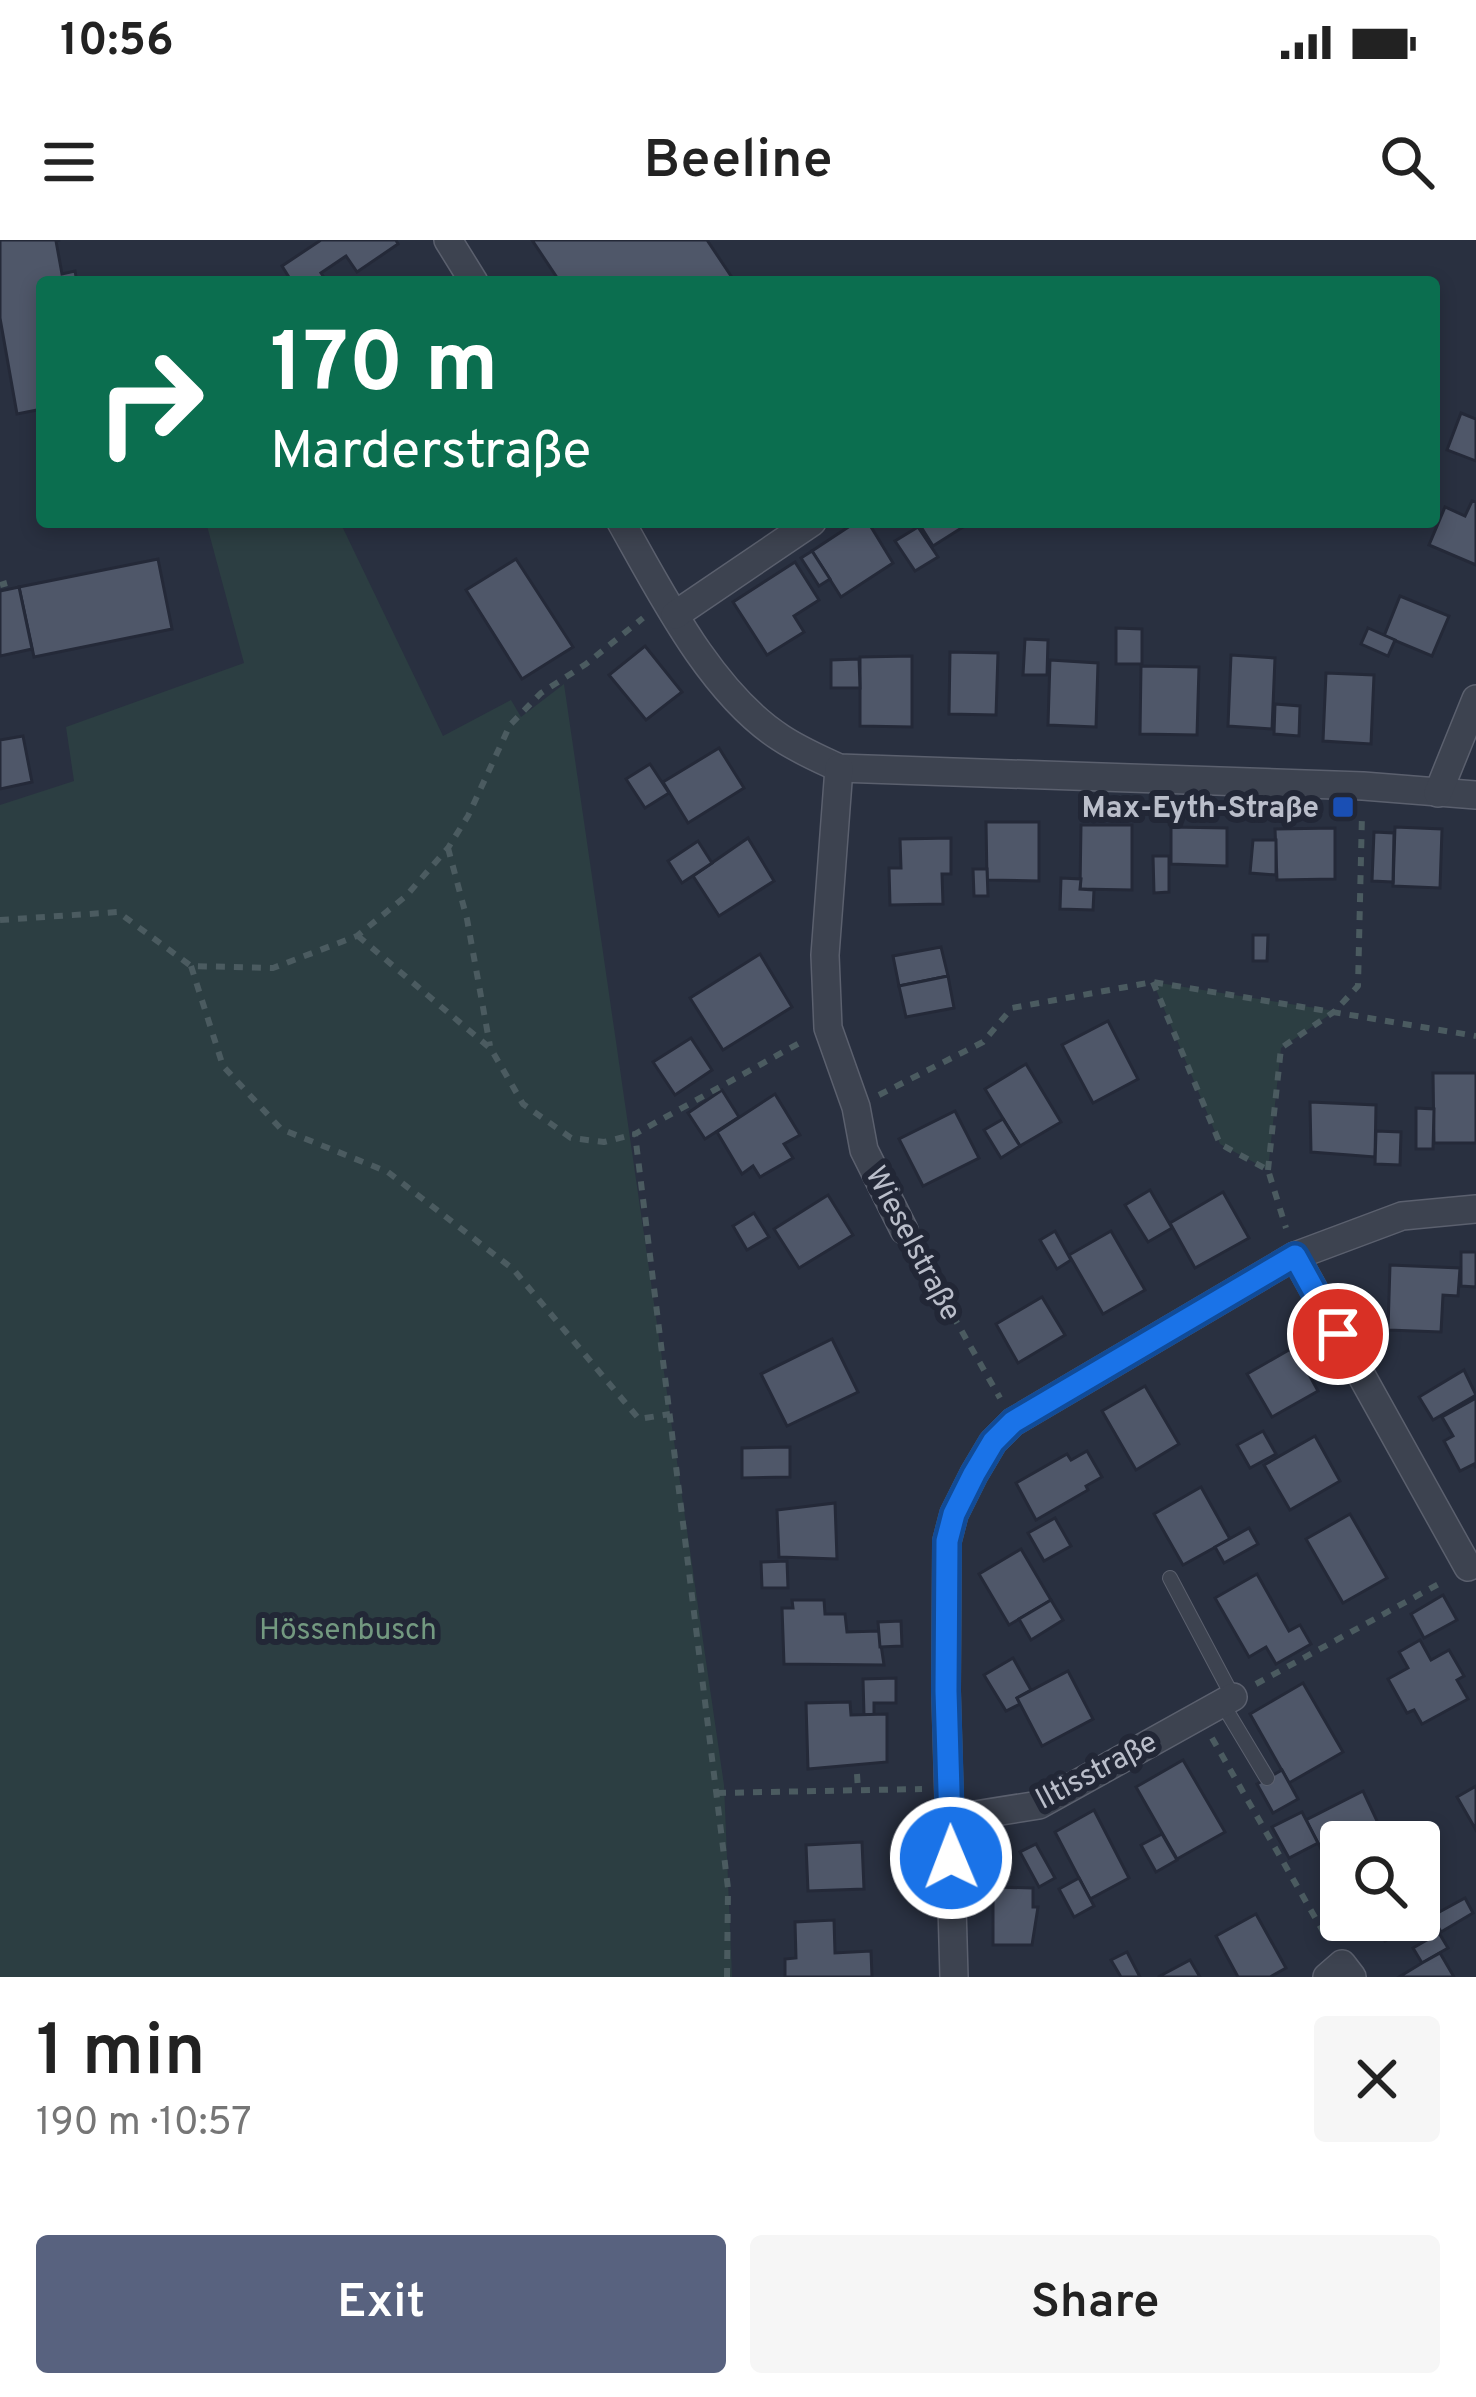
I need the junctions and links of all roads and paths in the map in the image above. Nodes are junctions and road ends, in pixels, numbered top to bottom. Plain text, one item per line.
1 (448, 240) edge
2 (470, 276) edge
3 (624, 528) edge
4 (802, 528) edge
5 (670, 608) junction
6 (1476, 700) edge
7 (839, 769) junction
8 (1363, 786) junction
9 (1438, 793) junction
10 (1476, 795) edge
11 (448, 848) junction
12 (0, 920) edge
13 (357, 936) junction
14 (191, 966) junction
15 (1153, 982) junction
16 (1335, 1011) junction
17 (828, 1028) junction
18 (1476, 1036) edge
19 (491, 1049) junction
20 (856, 1106) junction
21 (635, 1135) junction
22 (1268, 1170) junction
23 (1476, 1209) edge
24 (904, 1230) joint
25 (1295, 1256) junction
26 (670, 1414) junction
27 (1013, 1422) junction
28 (1468, 1567) joint
29 (1170, 1578) dead end
30 (1218, 1705) junction
31 (857, 1774) dead end
32 (1268, 1778) dead end
33 (949, 1789) junction
34 (858, 1790) junction
35 (717, 1793) junction
36 (950, 1819) junction
37 (1340, 1973) edge
38 (728, 1977) edge
39 (954, 1977) edge

1 - 2 street
3 - 5 street
4 - 5 street
5 - 7 street
5 - 11 path
6 - 9 street
7 - 8 street
7 - 17 street, Wieselstraße
8 - 9 street
8 - 16 path
9 - 10 street
11 - 13 path
11 - 19 path
12 - 14 path
13 - 14 path
13 - 19 path
14 - 26 path
15 - 16 path
15 - 20 path
15 - 22 path
16 - 18 path
16 - 22 path
17 - 20 street, Wieselstraße
17 - 21 path
19 - 21 path
20 - 24 street, Wieselstraße
21 - 26 path
22 - 25 path
23 - 25 street
24 - 27 path, Wieselstraße
25 - 27 street
25 - 28 street
26 - 35 path
27 - 33 street
28 - 30 path
29 - 30 lane
30 - 32 lane
30 - 36 street, Iltisstraße
30 - 37 path
31 - 34 path
33 - 34 path
33 - 36 street
34 - 35 path
35 - 38 path
36 - 39 street

